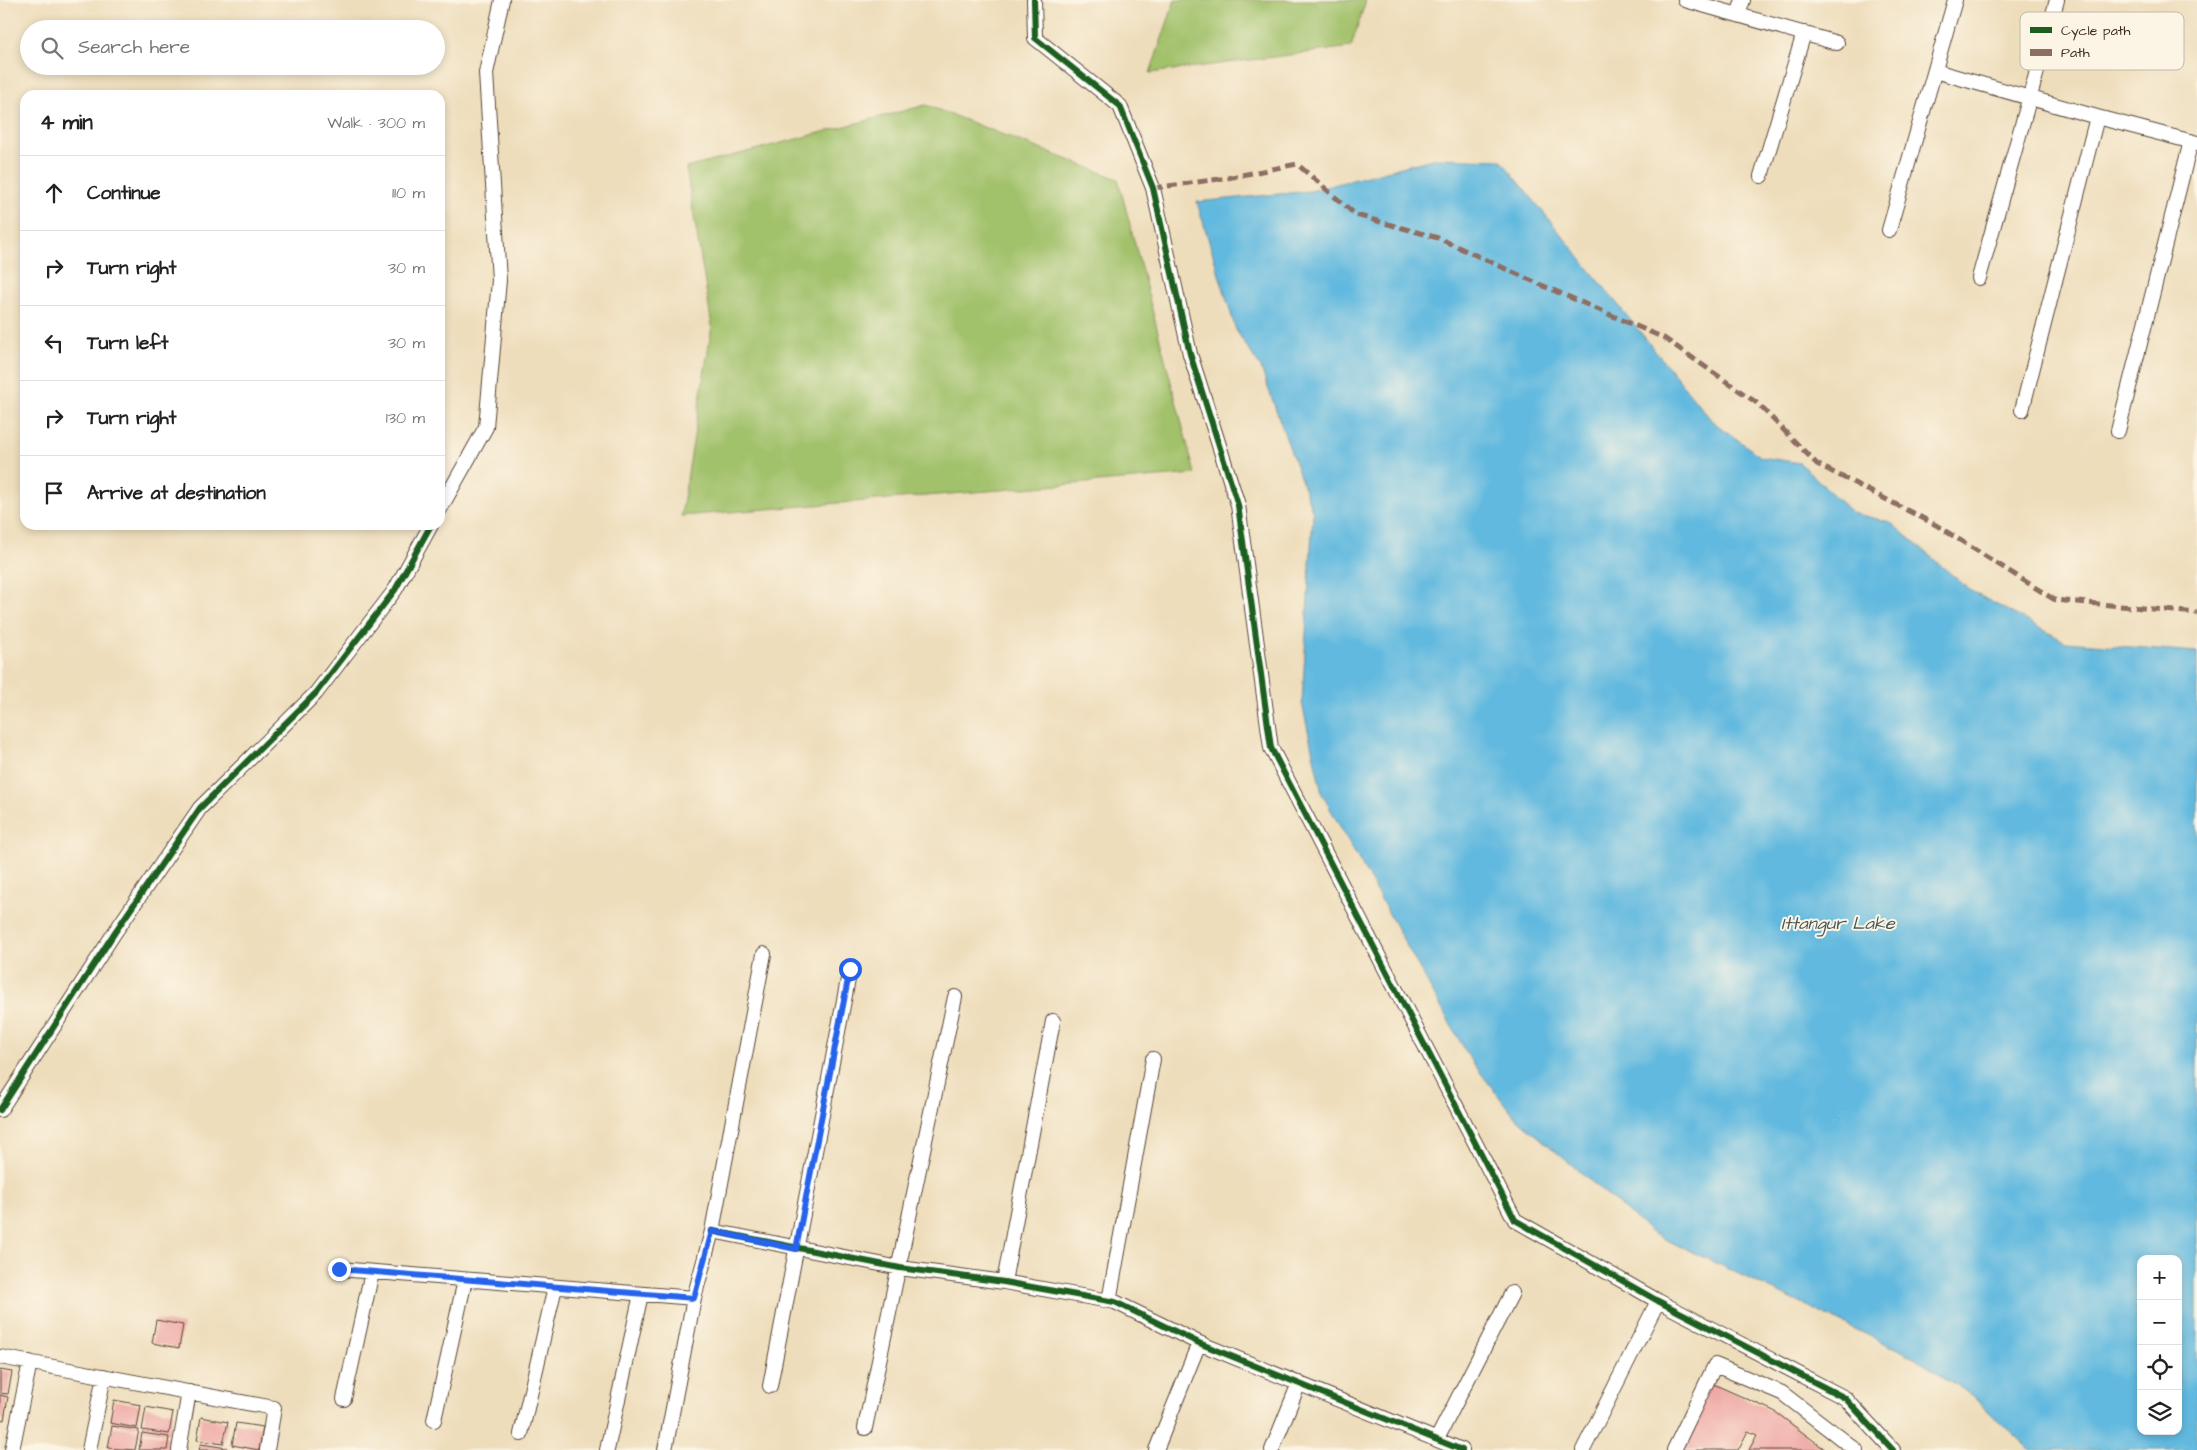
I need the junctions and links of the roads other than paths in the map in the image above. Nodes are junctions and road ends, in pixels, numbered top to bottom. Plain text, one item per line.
1 (502, 0) edge
2 (1034, 0) edge
3 (1685, 0) edge
4 (1743, 0) edge
5 (1955, 0) edge
6 (1738, 15) junction
7 (1804, 33) junction
8 (1837, 42) dead end
9 (2038, 70) edge
10 (1935, 71) junction
11 (2030, 98) junction
12 (2097, 117) junction
13 (2194, 142) edge
14 (1761, 176) dead end
15 (1889, 230) dead end
16 (1979, 278) dead end
17 (2022, 410) dead end
18 (2118, 431) dead end
19 (445, 501) edge
20 (428, 530) edge
21 (764, 954) dead end
22 (850, 969) dead end
23 (955, 997) dead end
24 (1054, 1021) dead end
25 (1153, 1059) dead end
26 (0, 1110) edge
27 (712, 1231) junction
28 (796, 1249) junction
29 (900, 1268) junction
30 (339, 1269) dead end
31 (372, 1272) junction
32 (465, 1280) junction
33 (1004, 1282) junction
34 (555, 1287) junction
35 (1512, 1293) dead end
36 (641, 1294) junction
37 (694, 1298) junction
38 (1109, 1301) junction
39 (1658, 1301) junction
40 (1199, 1343) junction
41 (0, 1356) edge
42 (30, 1362) junction
43 (104, 1376) junction
44 (1299, 1383) junction
45 (770, 1386) dead end
46 (189, 1392) junction
47 (344, 1399) dead end
48 (434, 1420) dead end
49 (865, 1428) dead end
50 (522, 1434) dead end
51 (1437, 1439) junction
52 (12, 1450) edge
53 (89, 1450) edge
54 (179, 1450) edge
55 (267, 1450) edge
56 (607, 1450) edge
57 (665, 1450) edge
58 (1156, 1450) edge
59 (1272, 1450) edge
60 (1462, 1450) edge
61 (1583, 1450) edge
62 (1674, 1450) edge
63 (1856, 1450) edge
64 (1894, 1450) edge

1 - 19 street
2 - 39 street
3 - 6 street
4 - 6 street
5 - 10 street
6 - 7 street
7 - 8 street
7 - 14 street
9 - 11 street
10 - 11 street
10 - 15 street
11 - 12 street
11 - 16 street
12 - 13 street
12 - 17 street
13 - 18 street
20 - 26 street
21 - 27 street
22 - 28 street
23 - 29 street
24 - 33 street
25 - 38 street
27 - 28 street
27 - 37 street
28 - 29 street
28 - 45 street
29 - 33 street
29 - 49 street
30 - 31 street
31 - 32 street
31 - 47 street
32 - 34 street
32 - 48 street
33 - 38 street
34 - 36 street
34 - 50 street
35 - 51 street
36 - 37 street
36 - 56 street
37 - 57 street
38 - 40 street
39 - 61 street
39 - 64 street
40 - 44 street
40 - 58 street
41 - 42 street
42 - 43 street
42 - 52 street
43 - 46 street
43 - 53 street
44 - 51 street
44 - 59 street
46 - 54 street
46 - 55 street
51 - 60 street
62 - 63 street

